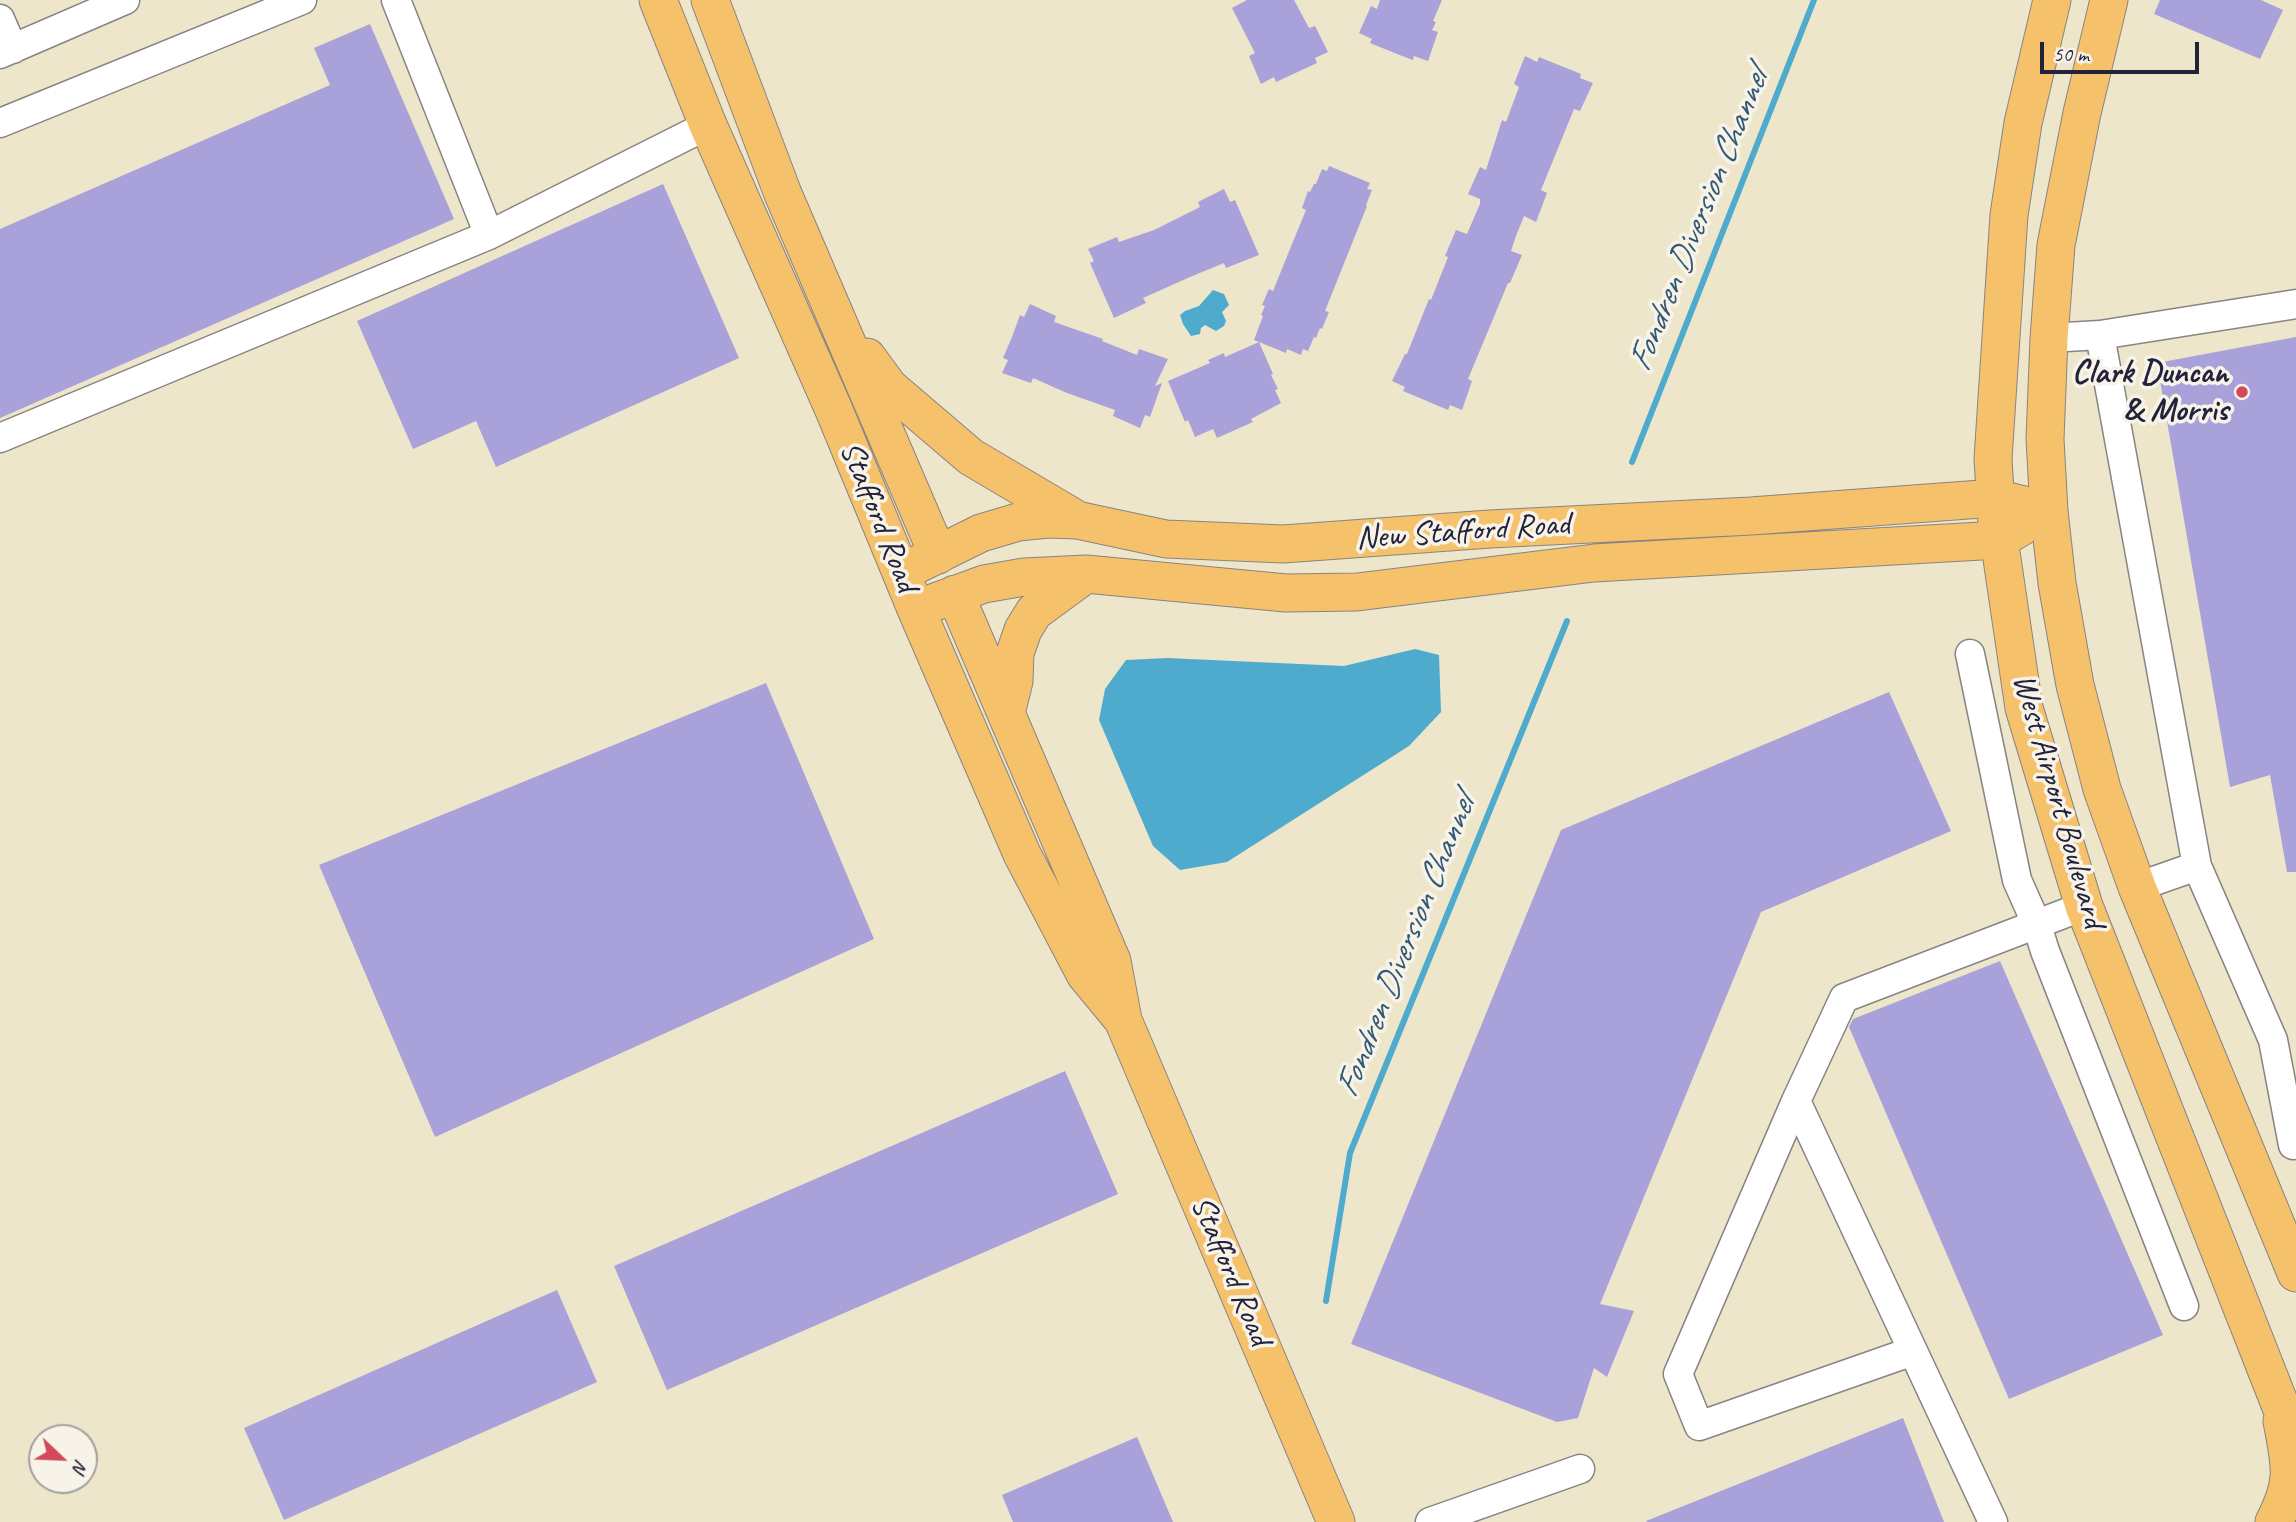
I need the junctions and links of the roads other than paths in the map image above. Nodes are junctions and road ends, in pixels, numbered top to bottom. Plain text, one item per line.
1 (125, 0) edge
2 (302, 0) edge
3 (396, 0) edge
4 (658, 0) edge
5 (709, 0) edge
6 (2052, 0) edge
7 (2109, 0) edge
8 (251, 10) edge
9 (0, 19) edge
10 (6, 51) edge
11 (0, 123) edge
12 (708, 125) junction
13 (489, 234) junction
14 (2296, 304) edge
15 (835, 314) junction
16 (2100, 335) junction
17 (2049, 338) junction
18 (0, 438) edge
19 (1995, 498) junction
20 (2049, 511) junction
21 (1077, 520) junction
22 (1999, 540) junction
23 (1283, 544) junction
24 (938, 555) junction
25 (902, 572) junction
26 (1086, 574) junction
27 (1286, 593) junction
28 (955, 594) junction
29 (916, 609) junction
30 (1970, 654) dead end
31 (1006, 713) junction
32 (2197, 866) junction
33 (2137, 887) junction
34 (2084, 906) junction
35 (2037, 925) junction
36 (1124, 1020) junction
37 (1796, 1101) junction
38 (2295, 1145) edge
39 (2248, 1158) junction
40 (2296, 1273) edge
41 (2184, 1306) dead end
42 (1913, 1351) junction
43 (2278, 1399) junction
44 (2296, 1446) edge
45 (1580, 1469) dead end
46 (1336, 1522) edge
47 (1430, 1522) edge
48 (1993, 1522) edge
49 (2274, 1522) edge

1 - 10 street
2 - 8 street
3 - 13 street
4 - 12 main road, Stafford Road
5 - 15 main road, Stafford Road
6 - 19 main road, West Airport Boulevard
7 - 17 main road, West Airport Boulevard
8 - 11 street
9 - 10 street
12 - 13 street
12 - 25 main road, Stafford Road
13 - 18 street
14 - 16 street
15 - 21 main road
15 - 24 main road, Stafford Road
16 - 17 street
16 - 32 street
17 - 20 main road, West Airport Boulevard
19 - 20 main road, New Stafford Road
19 - 22 main road, West Airport Boulevard
19 - 23 main road, New Stafford Road
20 - 22 main road
20 - 33 main road, West Airport Boulevard
21 - 23 main road, New Stafford Road
21 - 24 main road, New Stafford Road
22 - 27 main road, New Stafford Road
22 - 34 main road, West Airport Boulevard
23 - 27 main road
24 - 25 main road, New Stafford Road
24 - 28 street
25 - 29 main road, Stafford Road
26 - 27 main road, New Stafford Road
26 - 28 main road, New Stafford Road
26 - 31 main road
28 - 29 main road, New Stafford Road
28 - 31 main road, Stafford Road
29 - 36 main road, Stafford Road
30 - 35 street
31 - 36 main road, Stafford Road
32 - 33 street
32 - 38 street
33 - 34 main road
33 - 39 main road, West Airport Boulevard
34 - 35 street
34 - 43 main road, West Airport Boulevard
35 - 37 street
35 - 41 street
36 - 46 main road, Stafford Road
37 - 42 street
37 - 42 street
38 - 39 street
39 - 40 main road, West Airport Boulevard
42 - 48 street
43 - 44 main road, West Airport Boulevard
43 - 49 main road
45 - 47 street

